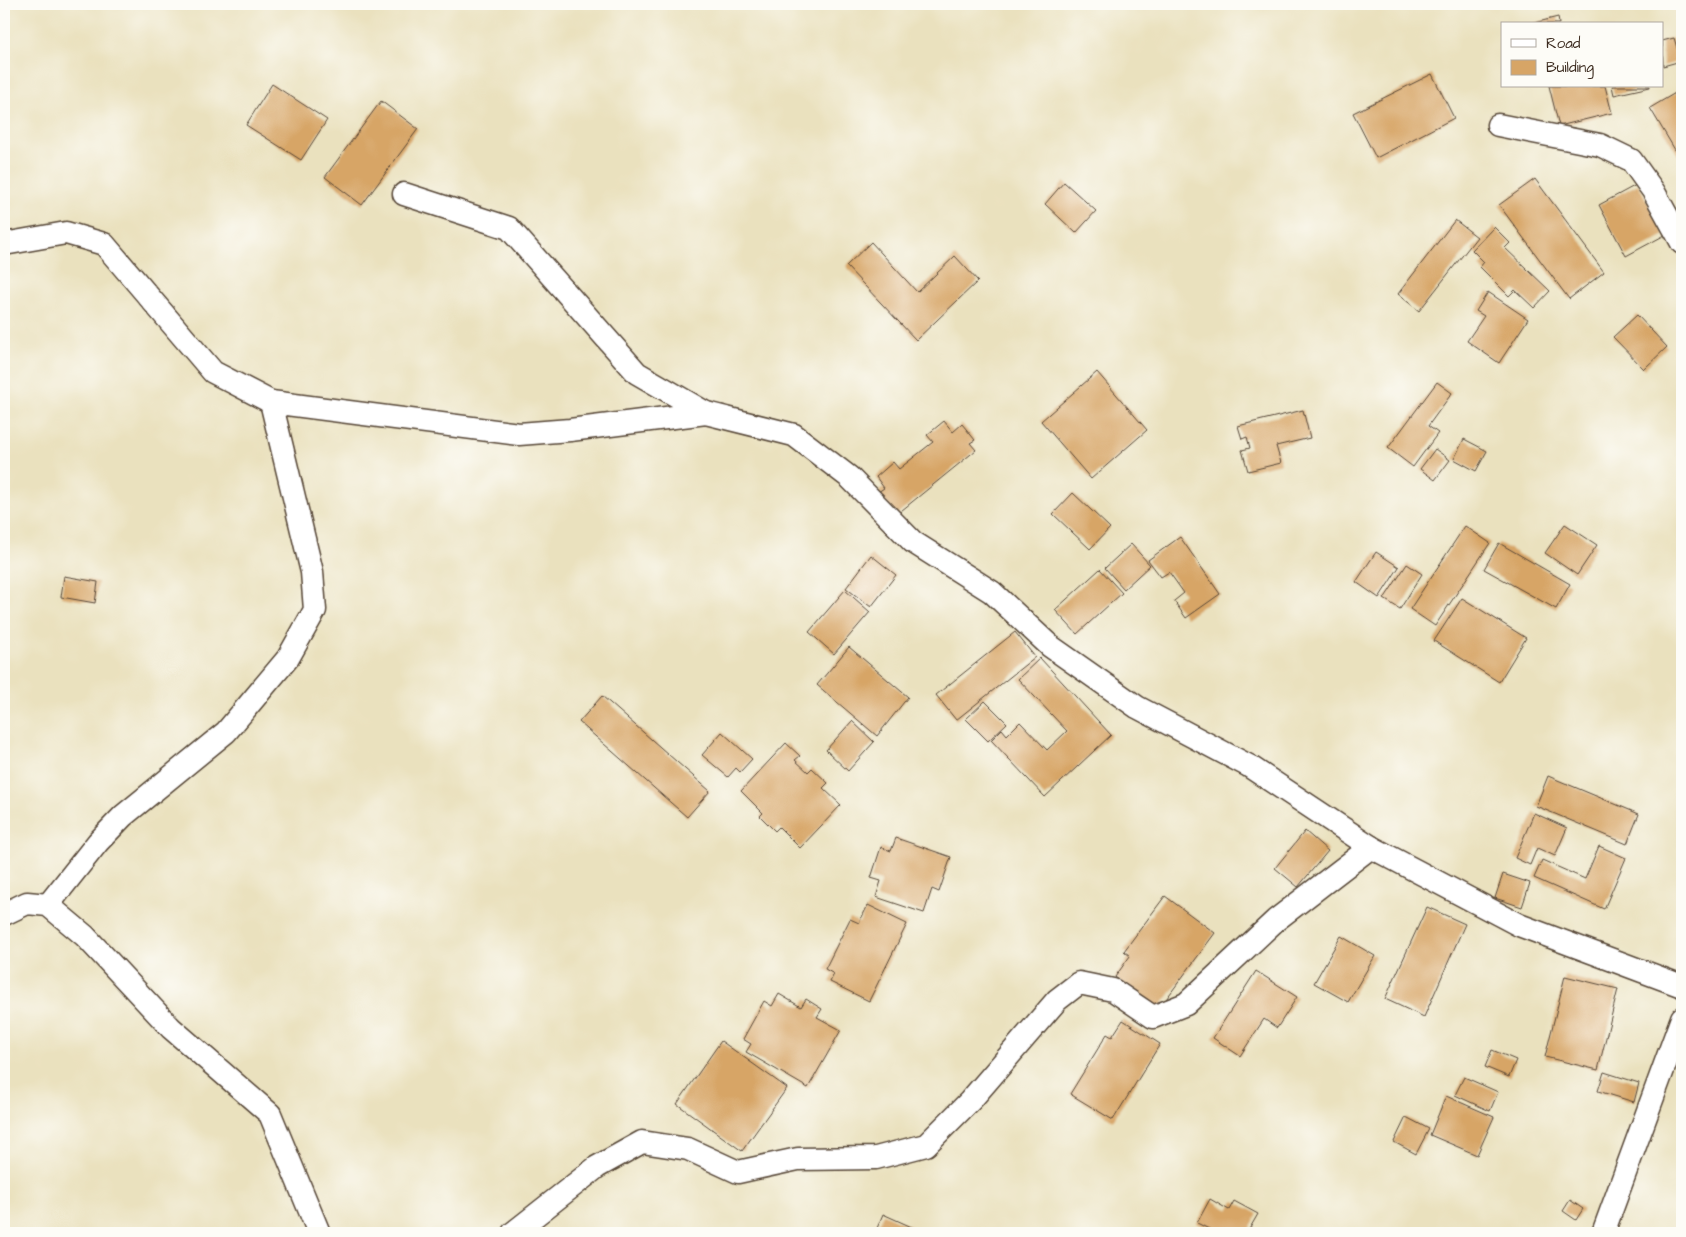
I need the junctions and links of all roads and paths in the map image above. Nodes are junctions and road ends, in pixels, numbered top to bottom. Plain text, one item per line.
1 (1498, 125) dead end
2 (404, 194) dead end
3 (1682, 243) edge
4 (4, 244) edge
5 (271, 402) junction
6 (706, 413) junction
7 (1371, 847) junction
8 (48, 905) junction
9 (4, 914) edge
10 (1682, 986) edge
11 (1682, 1018) edge
12 (319, 1233) edge
13 (512, 1233) edge
14 (1603, 1233) edge

1 - 3 street
2 - 6 street
4 - 5 street
5 - 6 street
5 - 8 street
6 - 7 street
7 - 10 street
7 - 13 street
8 - 9 street
8 - 12 street
11 - 14 street

